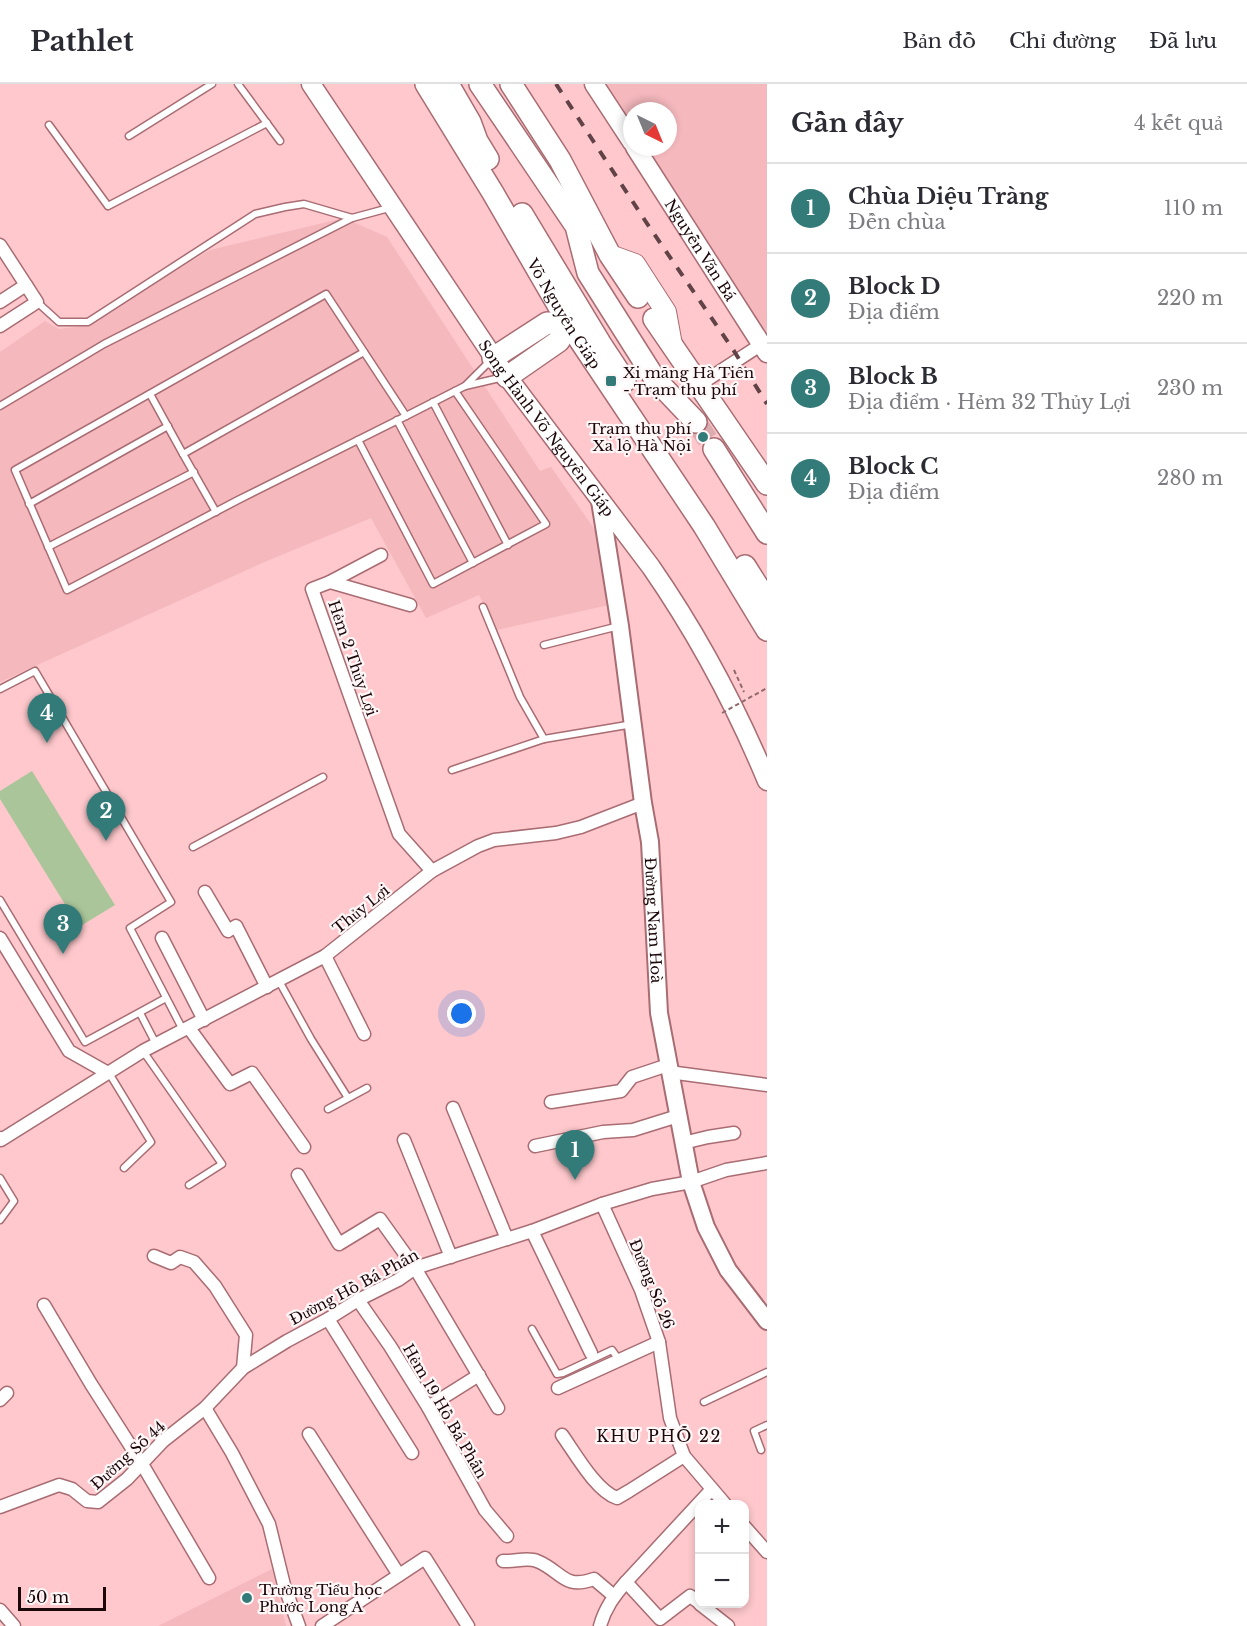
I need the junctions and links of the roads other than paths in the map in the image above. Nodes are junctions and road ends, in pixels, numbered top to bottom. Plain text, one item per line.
1 (212, 84) edge
2 (238, 84) edge
3 (311, 84) edge
4 (426, 84) edge
5 (448, 84) edge
6 (480, 84) edge
7 (511, 84) edge
8 (594, 84) edge
9 (267, 123) junction
10 (49, 125) dead end
11 (623, 128) edge
12 (455, 131) junction
13 (129, 136) dead end
14 (280, 141) dead end
15 (477, 141) junction
16 (641, 156) edge
17 (560, 160) junction
18 (495, 183) junction
19 (393, 207) junction
20 (564, 207) junction
21 (352, 218) junction
22 (576, 226) junction
23 (0, 245) edge
24 (610, 255) junction
25 (26, 285) junction
26 (568, 291) junction
27 (639, 297) dead end
28 (0, 302) edge
29 (37, 302) junction
30 (654, 319) dead end
31 (569, 324) junction
32 (0, 326) edge
33 (598, 341) junction
34 (673, 348) junction
35 (764, 349) edge
36 (364, 352) junction
37 (493, 358) junction
38 (507, 377) junction
39 (699, 385) junction
40 (465, 386) junction
41 (455, 391) junction
42 (150, 394) junction
43 (433, 402) junction
44 (0, 406) edge
45 (406, 416) junction
46 (397, 420) junction
47 (696, 422) tunnel mouth
48 (168, 426) junction
49 (358, 440) junction
50 (714, 449) tunnel mouth
51 (183, 454) junction
52 (194, 472) junction
53 (764, 480) edge
54 (600, 501) junction
55 (767, 502) edge
56 (29, 504) junction
57 (216, 512) junction
58 (767, 533) edge
59 (508, 545) junction
60 (48, 546) junction
61 (381, 555) dead end
62 (473, 563) junction
63 (330, 582) junction
64 (767, 601) edge
65 (410, 605) dead end
66 (483, 607) dead end
67 (620, 626) junction
68 (767, 630) edge
69 (544, 645) dead end
70 (0, 689) edge
71 (633, 724) junction
72 (544, 739) junction
73 (452, 770) dead end
74 (323, 777) dead end
75 (767, 781) edge
76 (643, 803) junction
77 (193, 848) dead end
78 (432, 871) junction
79 (205, 892) dead end
80 (0, 900) edge
81 (0, 938) edge
82 (162, 938) dead end
83 (325, 957) junction
84 (273, 984) junction
85 (166, 998) junction
86 (140, 1013) junction
87 (204, 1020) junction
88 (186, 1029) junction
89 (364, 1034) dead end
90 (156, 1044) junction
91 (143, 1051) junction
92 (669, 1069) junction
93 (108, 1072) junction
94 (767, 1085) edge
95 (367, 1088) dead end
96 (348, 1098) junction
97 (551, 1102) dead end
98 (453, 1108) dead end
99 (328, 1109) dead end
100 (678, 1116) junction
101 (734, 1133) dead end
102 (404, 1140) dead end
103 (0, 1141) edge
104 (683, 1143) junction
105 (535, 1146) dead end
106 (304, 1147) dead end
107 (767, 1164) edge
108 (124, 1168) dead end
109 (298, 1175) dead end
110 (0, 1178) edge
111 (691, 1182) junction
112 (189, 1185) dead end
113 (602, 1204) junction
114 (0, 1220) edge
115 (532, 1231) junction
116 (507, 1239) junction
117 (154, 1256) dead end
118 (451, 1257) junction
119 (415, 1268) junction
120 (358, 1300) junction
121 (44, 1305) dead end
122 (328, 1319) junction
123 (767, 1321) edge
124 (532, 1329) dead end
125 (659, 1342) junction
126 (591, 1353) dead end
127 (619, 1360) junction
128 (243, 1368) junction
129 (767, 1372) edge
130 (478, 1375) junction
131 (558, 1388) dead end
132 (704, 1402) dead end
133 (428, 1407) junction
134 (205, 1408) junction
135 (498, 1408) dead end
136 (767, 1425) edge
137 (309, 1434) dead end
138 (562, 1435) dead end
139 (760, 1450) dead end
140 (412, 1453) dead end
141 (684, 1456) junction
142 (142, 1464) junction
143 (712, 1490) junction
144 (721, 1500) edge
145 (0, 1507) edge
146 (749, 1532) edge
147 (507, 1536) dead end
148 (767, 1552) edge
149 (503, 1561) dead end
150 (399, 1575) junction
151 (209, 1578) dead end
152 (626, 1582) junction
153 (614, 1596) junction
154 (695, 1600) edge
155 (706, 1608) edge
156 (0, 1610) edge
157 (14, 1626) edge
158 (298, 1626) edge
159 (322, 1626) edge
160 (468, 1626) edge
161 (600, 1626) edge
162 (728, 1626) edge

1 - 13 lane
2 - 9 lane
3 - 19 main road, Song Hành Võ Nguyên Giáp
4 - 12 highway, Võ Nguyên Giáp
5 - 15 highway, Võ Nguyên Giáp
6 - 20 highway
7 - 17 highway
8 - 11 main road
9 - 10 lane
9 - 14 lane
12 - 15 highway
12 - 18 highway, Võ Nguyên Giáp
15 - 18 highway, Võ Nguyên Giáp
16 - 35 main road, Nguyễn Văn Bá
17 - 20 highway
17 - 24 highway
18 - 26 highway, Võ Nguyên Giáp
18 - 31 highway, Võ Nguyên Giáp
19 - 21 lane
19 - 37 main road, Song Hành Võ Nguyên Giáp
20 - 22 highway
21 - 29 lane
21 - 44 lane
22 - 24 highway
22 - 47 highway
23 - 25 street
24 - 27 highway
24 - 34 main road
25 - 28 street
25 - 29 street
26 - 31 highway
26 - 33 highway, Võ Nguyên Giáp
29 - 32 street
30 - 34 highway
31 - 33 highway
31 - 37 highway
31 - 38 highway
31 - 68 highway, Võ Nguyên Giáp
33 - 64 highway, Võ Nguyên Giáp
34 - 39 highway
35 - 39 street
36 - 42 lane
36 - 45 lane
36 - 51 lane
37 - 38 main road, Song Hành Võ Nguyên Giáp
37 - 40 lane
38 - 40 lane
38 - 54 main road, Song Hành Võ Nguyên Giáp
39 - 53 highway
40 - 41 lane
41 - 43 lane
41 - 59 lane
42 - 48 lane
42 - 56 lane
43 - 45 lane
43 - 59 lane
45 - 46 lane
46 - 49 lane
46 - 62 lane
48 - 51 lane
48 - 56 lane
49 - 57 lane
49 - 62 lane
50 - 58 highway
51 - 52 lane
52 - 57 lane
52 - 60 lane
53 - 55 highway
54 - 67 street, Đường Nam Hoà
54 - 75 main road, Song Hành Võ Nguyên Giáp
56 - 60 lane
57 - 60 lane
59 - 62 lane
61 - 63 street
63 - 65 street, Hẻm 2 Thủy Lợi
63 - 78 street, Hẻm 2 Thủy Lợi
66 - 72 lane
67 - 69 lane
67 - 71 street, Đường Nam Hoà
70 - 85 lane
71 - 72 lane
71 - 76 street, Đường Nam Hoà
72 - 73 lane
74 - 77 lane
76 - 78 street, Thủy Lợi
76 - 92 street, Đường Nam Hoà
78 - 83 street, Thủy Lợi
79 - 84 street
80 - 86 lane
81 - 93 street
82 - 87 street
83 - 84 street, Thủy Lợi
83 - 89 street
84 - 87 street, Thủy Lợi
84 - 96 lane
85 - 86 lane
85 - 88 lane
86 - 90 lane
87 - 88 street, Thủy Lợi
88 - 90 street, Thủy Lợi
88 - 106 street
90 - 91 street, Thủy Lợi
91 - 93 street, Thủy Lợi
91 - 112 lane
92 - 94 street
92 - 97 street
92 - 100 street, Đường Nam Hoà
93 - 103 street, Thủy Lợi
93 - 108 lane
95 - 96 lane
96 - 99 lane
98 - 116 street
100 - 104 street, Đường Nam Hoà
100 - 105 street
101 - 104 street
102 - 118 street
104 - 111 street, Đường Nam Hoà
107 - 111 street, Đường Hồ Bá Phấn
109 - 119 street
110 - 114 lane
111 - 113 street, Đường Hồ Bá Phấn
111 - 123 street, Đường Nam Hoà
113 - 115 street, Đường Hồ Bá Phấn
113 - 125 street, Đường Số 26
115 - 116 street, Đường Hồ Bá Phấn
115 - 126 street
116 - 118 street, Đường Hồ Bá Phấn
117 - 128 street
118 - 119 street, Đường Hồ Bá Phấn
119 - 120 street, Đường Hồ Bá Phấn
119 - 130 street
120 - 122 street, Đường Hồ Bá Phấn
120 - 133 street, Hẻm 19 Hồ Bá Phấn
121 - 142 street
122 - 128 street, Đường Hồ Bá Phấn
122 - 140 street
124 - 127 lane
125 - 127 street
125 - 141 street, Đường Số 26
127 - 131 street
128 - 134 street, Đường Hồ Bá Phấn
129 - 132 lane
130 - 133 street
130 - 135 street
133 - 147 street, Hẻm 19 Hồ Bá Phấn
134 - 142 street, Đường Số 44
134 - 158 street
136 - 139 lane
137 - 150 street
138 - 141 street
141 - 143 street, Đường Số 26
142 - 145 street, Đường Số 44
142 - 151 street
143 - 144 street, Đường Số 26
143 - 152 street
146 - 148 street
149 - 153 street
150 - 159 street
150 - 160 street
152 - 153 street
152 - 154 street
153 - 161 street
155 - 162 street
156 - 157 street

